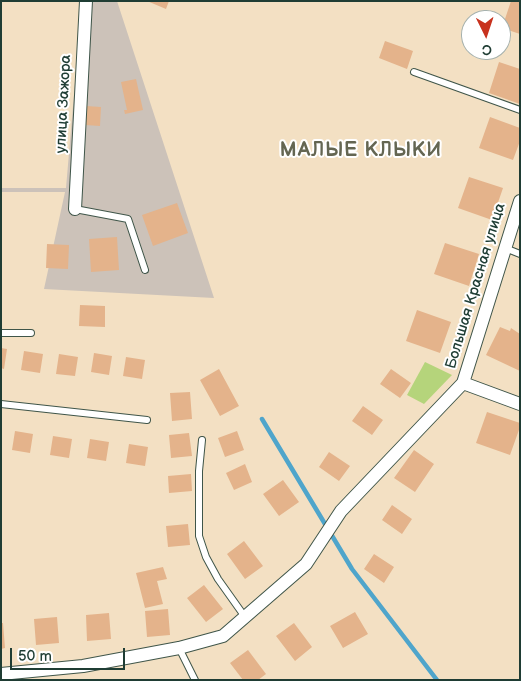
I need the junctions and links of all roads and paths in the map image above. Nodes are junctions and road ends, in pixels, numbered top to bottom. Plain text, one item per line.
1 (86, 1) edge
2 (414, 72) dead end
3 (520, 110) edge
4 (520, 201) edge
5 (75, 209) joint
6 (505, 248) junction
7 (520, 254) edge
8 (145, 270) dead end
9 (1, 333) edge
10 (31, 333) dead end
11 (463, 383) junction
12 (1, 404) edge
13 (520, 404) edge
14 (147, 420) dead end
15 (202, 440) dead end
16 (245, 617) junction
17 (180, 648) junction
18 (1, 674) edge
19 (195, 680) edge

1 - 5 street, улица Зажора
2 - 3 lane
4 - 6 street, Большая Красная улица
5 - 8 lane
6 - 7 lane
6 - 11 street, Большая Красная улица
9 - 10 lane
11 - 13 street
11 - 16 street, Большая Красная улица
12 - 14 lane
15 - 16 lane
16 - 17 street
17 - 18 street
17 - 19 lane

